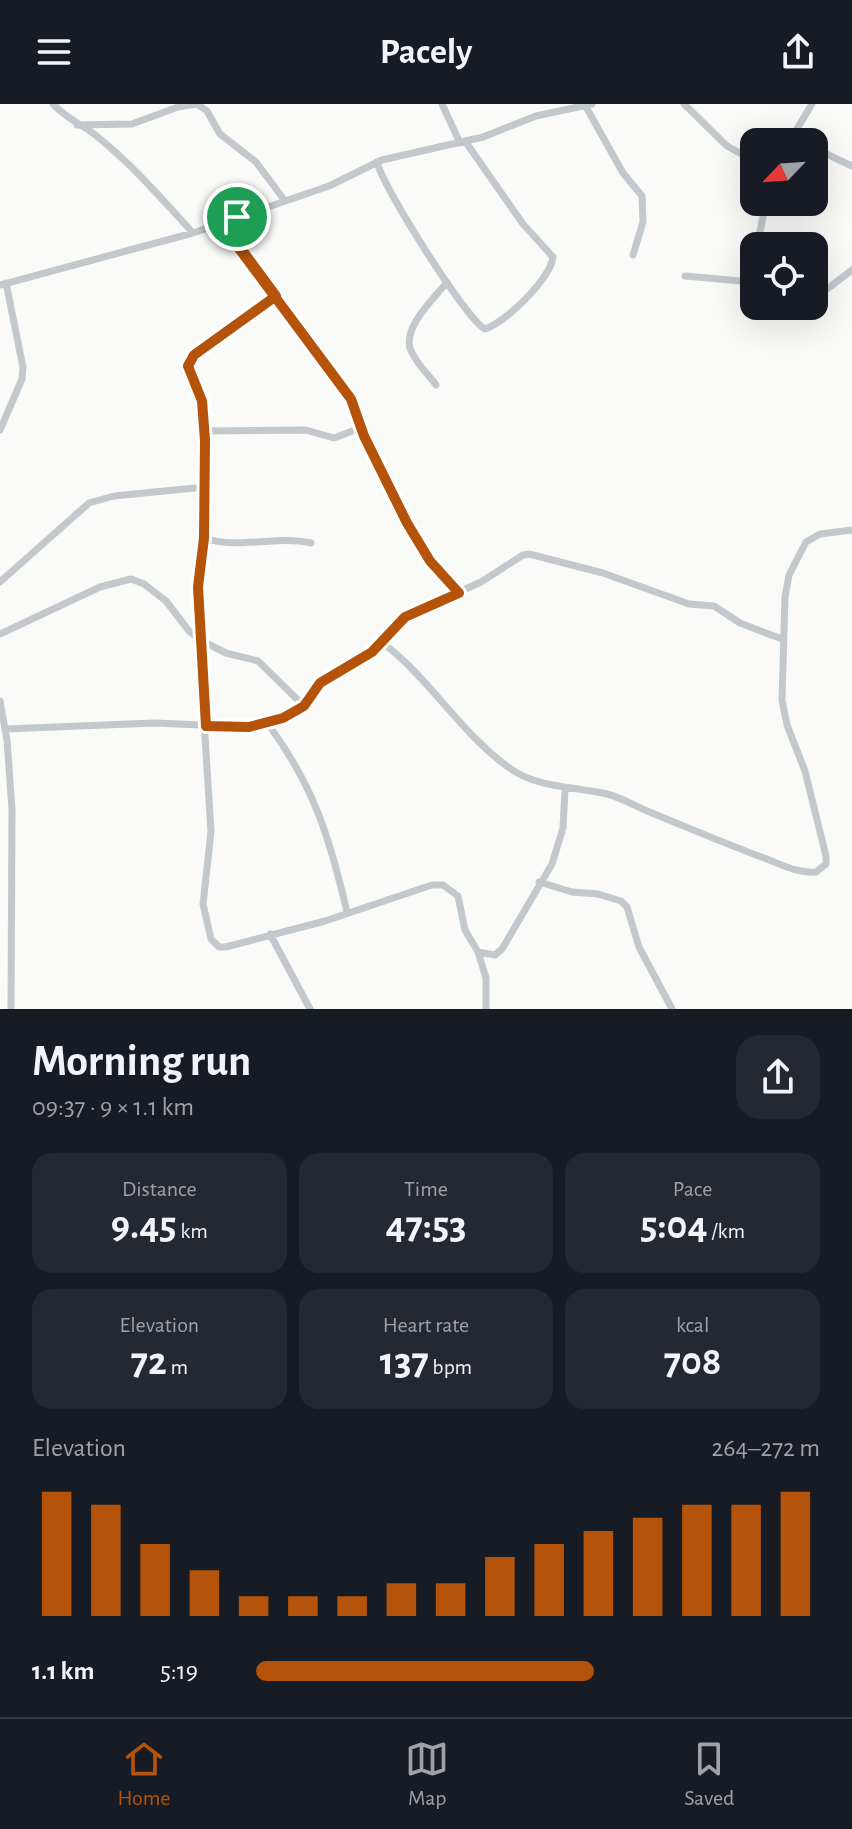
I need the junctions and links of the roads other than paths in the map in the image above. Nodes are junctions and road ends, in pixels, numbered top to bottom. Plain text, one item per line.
1 (53, 104) edge
2 (442, 104) edge
3 (592, 104) edge
4 (684, 104) edge
5 (812, 104) edge
6 (585, 105) edge
7 (77, 125) junction
8 (797, 128) edge
9 (463, 142) junction
10 (740, 153) edge
11 (828, 155) edge
12 (377, 162) junction
13 (852, 166) edge
14 (285, 201) junction
15 (237, 217) junction
16 (220, 223) junction
17 (193, 233) junction
18 (237, 243) junction
19 (633, 255) dead end
20 (852, 270) edge
21 (685, 276) dead end
22 (740, 281) edge
23 (447, 282) junction
24 (3, 284) edge
25 (828, 288) edge
26 (276, 296) junction
27 (436, 385) dead end
28 (360, 428) junction
29 (0, 430) edge
30 (204, 431) junction
31 (205, 487) junction
32 (852, 530) edge
33 (204, 538) junction
34 (311, 543) dead end
35 (0, 582) edge
36 (459, 593) junction
37 (0, 634) edge
38 (782, 639) junction
39 (200, 640) junction
40 (383, 643) junction
41 (0, 701) edge
42 (304, 706) junction
43 (268, 724) junction
44 (206, 726) junction
45 (5, 729) junction
46 (565, 789) junction
47 (539, 882) junction
48 (347, 912) junction
49 (270, 934) junction
50 (478, 952) junction
51 (11, 1009) edge
52 (310, 1009) edge
53 (486, 1009) edge
54 (672, 1009) edge

1 - 7 street
2 - 9 street
3 - 6 street
4 - 10 street
5 - 8 street
6 - 9 street
6 - 19 street
7 - 14 street
7 - 17 street
9 - 12 street
9 - 23 street
11 - 13 street
12 - 14 street
12 - 23 street
14 - 15 street
15 - 16 street
15 - 18 street
16 - 17 street
16 - 18 street
17 - 24 street
18 - 26 street
20 - 25 street
21 - 22 street
23 - 27 street
24 - 29 street
26 - 28 street
26 - 30 street
28 - 30 street
28 - 36 street
30 - 31 street
31 - 33 street
31 - 35 street
32 - 38 street
33 - 34 street
33 - 39 street
36 - 38 street
36 - 40 street
37 - 39 street
38 - 46 street
39 - 42 street
39 - 44 street
40 - 42 street
40 - 46 street
41 - 45 street
42 - 43 street
43 - 44 street
43 - 48 street
44 - 45 street
44 - 49 street
45 - 51 street
46 - 47 street
47 - 50 street
47 - 54 street
48 - 49 street
48 - 50 street
49 - 52 street
50 - 53 street

